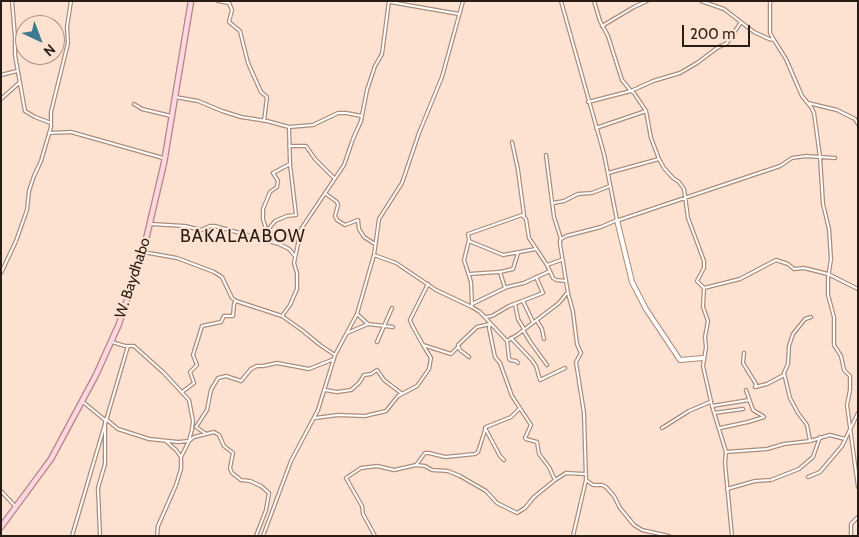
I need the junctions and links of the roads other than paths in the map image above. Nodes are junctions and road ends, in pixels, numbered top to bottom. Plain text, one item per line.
1 (12, 1) edge
2 (71, 1) edge
3 (191, 1) edge
4 (218, 1) edge
5 (389, 1) edge
6 (463, 1) edge
7 (561, 1) edge
8 (594, 1) edge
9 (647, 1) edge
10 (701, 1) edge
11 (770, 1) edge
12 (459, 14) junction
13 (742, 22) junction
14 (602, 26) junction
15 (774, 40) junction
16 (17, 71) junction
17 (1, 74) edge
18 (19, 83) junction
19 (632, 91) junction
20 (175, 97) junction
21 (1, 99) edge
22 (588, 102) junction
23 (806, 103) junction
24 (134, 104) dead end
25 (646, 111) junction
26 (171, 116) junction
27 (362, 116) junction
28 (264, 121) junction
29 (51, 123) junction
30 (858, 124) edge
31 (289, 127) junction
32 (596, 128) junction
33 (49, 134) junction
34 (512, 142) dead end
35 (289, 146) junction
36 (546, 155) dead end
37 (820, 157) junction
38 (835, 158) dead end
39 (165, 159) junction
40 (659, 160) junction
41 (290, 164) junction
42 (608, 173) junction
43 (334, 179) junction
44 (610, 186) junction
45 (326, 194) junction
46 (686, 198) junction
47 (552, 203) junction
48 (524, 216) junction
49 (618, 220) junction
50 (150, 224) junction
51 (267, 231) junction
52 (561, 239) junction
53 (469, 240) junction
54 (279, 244) junction
55 (376, 244) junction
56 (536, 249) junction
57 (143, 252) junction
58 (518, 253) junction
59 (374, 255) junction
60 (295, 256) junction
61 (562, 260) junction
62 (547, 265) junction
63 (500, 272) junction
64 (550, 272) junction
65 (1, 273) edge
66 (469, 274) junction
67 (828, 274) junction
68 (536, 277) junction
69 (566, 281) junction
70 (428, 284) junction
71 (505, 288) junction
72 (704, 288) junction
73 (858, 288) edge
74 (568, 293) junction
75 (236, 301) junction
76 (523, 301) junction
77 (514, 304) junction
78 (472, 306) junction
79 (392, 308) dead end
80 (357, 314) junction
81 (282, 316) junction
82 (484, 317) junction
83 (811, 317) dead end
84 (536, 320) junction
85 (533, 322) junction
86 (368, 324) junction
87 (490, 324) junction
88 (384, 326) junction
89 (393, 327) dead end
90 (524, 330) junction
91 (347, 334) junction
92 (512, 338) junction
93 (544, 339) dead end
94 (112, 341) junction
95 (507, 341) junction
96 (377, 342) dead end
97 (423, 345) junction
98 (128, 346) junction
99 (458, 347) junction
100 (744, 354) dead end
101 (335, 355) junction
102 (334, 358) junction
103 (469, 358) dead end
104 (703, 358) junction
105 (518, 364) dead end
106 (547, 365) dead end
107 (565, 368) dead end
108 (784, 375) junction
109 (325, 390) junction
110 (746, 390) dead end
111 (182, 392) junction
112 (401, 393) junction
113 (749, 400) junction
114 (82, 402) junction
115 (711, 402) junction
116 (712, 406) junction
117 (520, 408) junction
118 (744, 409) dead end
119 (714, 413) junction
120 (858, 413) edge
121 (314, 418) junction
122 (106, 419) junction
123 (193, 421) junction
124 (851, 425) junction
125 (196, 427) junction
126 (485, 428) junction
127 (662, 428) dead end
128 (719, 428) junction
129 (207, 435) junction
130 (820, 437) junction
131 (845, 439) junction
132 (810, 440) junction
133 (166, 441) junction
134 (189, 441) junction
135 (726, 452) junction
136 (181, 458) junction
137 (504, 460) dead end
138 (416, 465) junction
139 (585, 474) junction
140 (808, 477) dead end
141 (555, 480) junction
142 (586, 480) junction
143 (858, 487) edge
144 (727, 488) junction
145 (1, 491) edge
146 (16, 508) junction
147 (858, 517) edge
148 (1, 527) edge
149 (72, 536) edge
150 (100, 536) edge
151 (157, 536) edge
152 (256, 536) edge
153 (263, 536) edge
154 (375, 536) edge
155 (573, 536) edge
156 (669, 536) edge
157 (732, 536) edge
158 (851, 536) edge

1 - 16 street
2 - 29 street
3 - 20 main road, W. Baydhabo
4 - 28 street
5 - 12 street
5 - 27 street
6 - 12 street
7 - 22 street
8 - 14 street
9 - 14 street
10 - 13 street
11 - 15 street
12 - 55 street
13 - 15 street
13 - 19 street
14 - 19 street
15 - 23 street
16 - 17 street
16 - 18 street
18 - 21 street
18 - 29 street
19 - 22 street
19 - 25 street
20 - 26 main road, W. Baydhabo
20 - 28 street
22 - 32 street
23 - 30 street
23 - 37 street
24 - 26 street
25 - 32 street
25 - 40 street
26 - 39 main road, W. Baydhabo
27 - 31 street
27 - 43 street
28 - 31 street
29 - 33 street
31 - 35 street
32 - 42 street
33 - 39 street
33 - 65 street
34 - 48 street
35 - 41 street
35 - 43 street
36 - 47 street
37 - 38 street
37 - 46 street
37 - 67 street
39 - 50 main road, W. Baydhabo
40 - 42 street
40 - 46 street
41 - 51 street
41 - 51 street
42 - 44 street
43 - 45 street
44 - 47 street
44 - 49 street
45 - 55 street
45 - 60 street
46 - 49 street
46 - 72 street
47 - 52 street
48 - 53 street
48 - 56 street
49 - 52 street
49 - 104 street
50 - 54 street
50 - 57 main road, W. Baydhabo
51 - 54 street
52 - 61 street
53 - 58 street
53 - 66 street
54 - 60 street
55 - 59 street
56 - 58 street
56 - 62 street
57 - 75 street
57 - 94 main road, W. Baydhabo
58 - 63 street
59 - 70 street
59 - 80 street
60 - 81 street
61 - 62 street
61 - 69 street
62 - 64 street
63 - 66 street
63 - 71 street
64 - 68 street
64 - 69 street
66 - 78 street
67 - 72 street
67 - 73 street
67 - 124 street
68 - 71 street
68 - 76 street
69 - 74 street
70 - 78 street
70 - 97 street
71 - 78 street
72 - 104 street
74 - 84 street
74 - 139 street
75 - 81 street
75 - 111 street
76 - 77 street
76 - 85 street
77 - 82 street
77 - 90 street
78 - 82 street
79 - 88 street
80 - 86 street
80 - 91 street
81 - 101 street
82 - 87 street
83 - 108 street
84 - 85 street
84 - 93 street
85 - 90 street
86 - 88 street
86 - 91 street
87 - 95 street
87 - 99 street
87 - 117 street
88 - 89 street
88 - 96 street
90 - 92 street
90 - 106 street
91 - 101 street
92 - 95 street
92 - 107 street
94 - 98 street
94 - 114 main road, W. Baydhabo
95 - 105 street
97 - 99 street
97 - 112 street
98 - 111 street
98 - 122 street
99 - 103 street
100 - 108 street
101 - 102 street
102 - 109 street
102 - 125 street
104 - 115 street
108 - 132 street
109 - 112 street
109 - 121 street
110 - 113 street
111 - 123 street
112 - 121 street
113 - 116 street
113 - 128 street
114 - 122 street
114 - 146 main road, W. Baydhabo
115 - 116 street
115 - 127 street
116 - 119 street
117 - 126 street
117 - 141 street
118 - 119 street
119 - 128 street
120 - 124 street
121 - 153 street
122 - 133 street
122 - 149 street
122 - 150 street
123 - 125 street
123 - 134 street
124 - 131 street
124 - 143 street
125 - 129 street
126 - 137 street
126 - 138 street
128 - 135 street
129 - 134 street
129 - 152 street
130 - 131 street
130 - 132 street
130 - 144 street
131 - 140 street
132 - 135 street
133 - 134 street
133 - 136 street
134 - 136 street
135 - 144 street
136 - 151 street
138 - 141 street
138 - 154 street
139 - 141 street
139 - 142 street
142 - 155 street
142 - 156 street
144 - 157 street
145 - 146 street
146 - 148 main road, W. Baydhabo
147 - 158 street

